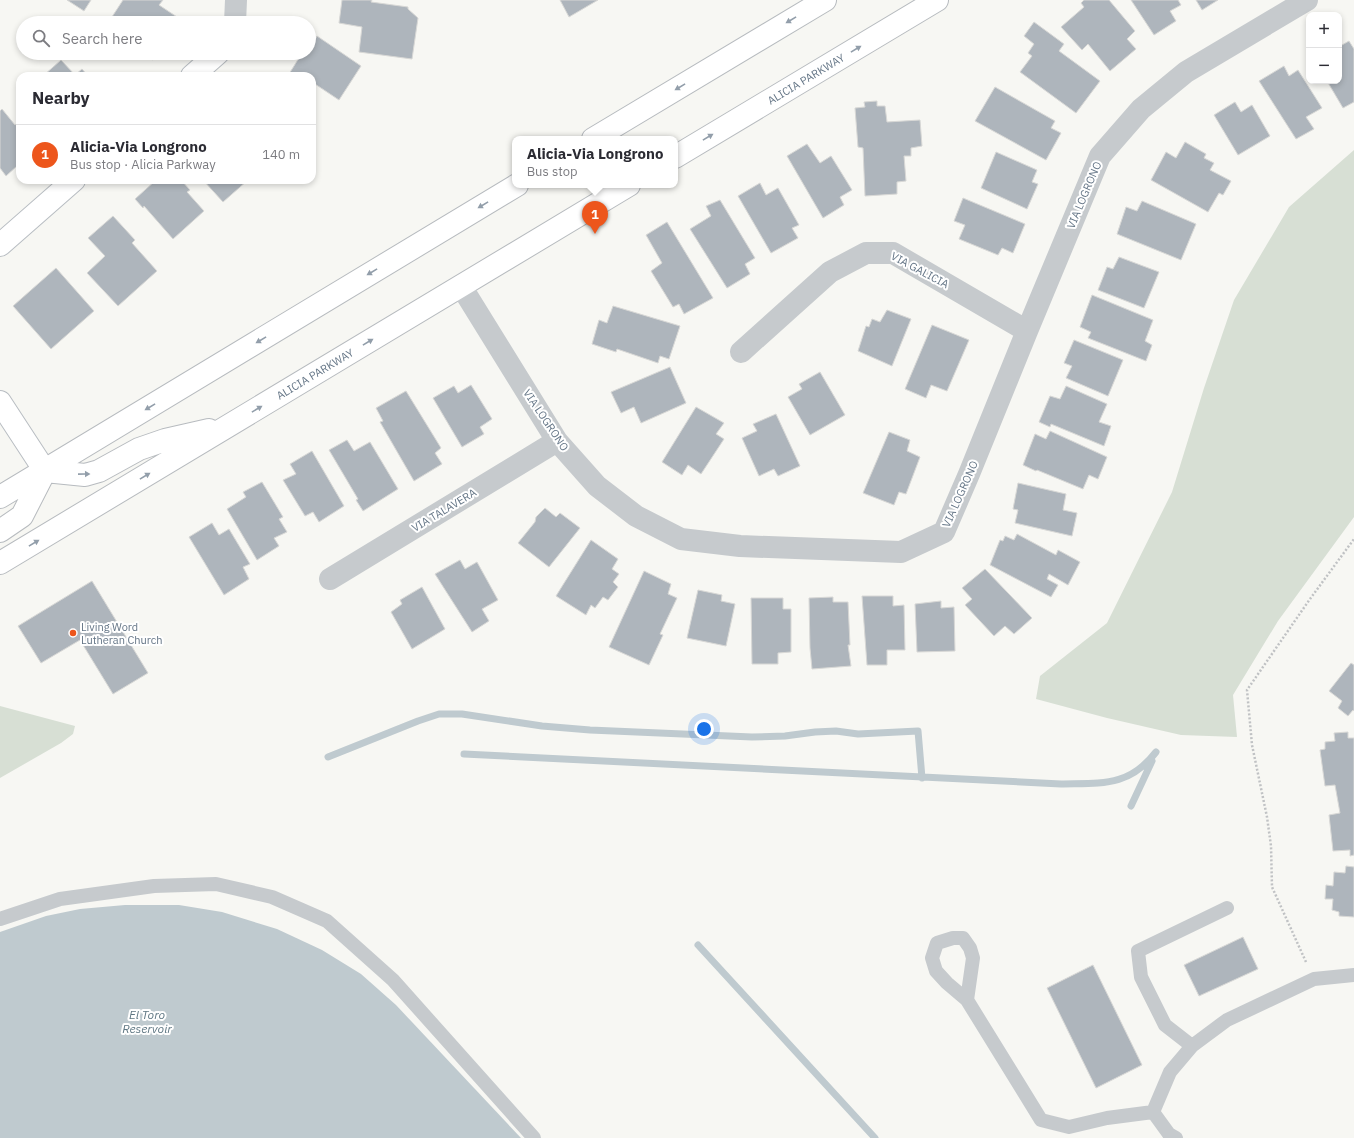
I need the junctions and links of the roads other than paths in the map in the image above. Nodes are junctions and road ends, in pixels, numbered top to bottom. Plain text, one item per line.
1 (236, 0) edge
2 (825, 0) edge
3 (937, 0) edge
4 (1307, 0) edge
5 (235, 16) edge
6 (210, 60) edge
7 (197, 72) edge
8 (598, 136) edge
9 (678, 156) edge
10 (69, 184) edge
11 (512, 188) edge
12 (624, 188) edge
13 (0, 245) edge
14 (461, 286) junction
15 (1027, 331) junction
16 (741, 352) dead end
17 (0, 402) edge
18 (230, 425) junction
19 (558, 441) junction
20 (45, 471) junction
21 (0, 497) edge
22 (0, 532) edge
23 (0, 562) edge
24 (330, 579) dead end
25 (1227, 908) dead end
26 (0, 919) edge
27 (1354, 975) edge
28 (967, 1000) dead end
29 (1192, 1046) junction
30 (1154, 1112) junction
31 (1171, 1137) edge
32 (534, 1138) edge

1 - 5 street
2 -> 8 main road
9 -> 3 main road, ALICIA PARKWAY
4 - 15 street, VIA LOGRONO
6 - 7 main road
10 - 13 main road
11 -> 20 main road
12 - 14 main road, ALICIA PARKWAY
18 -> 14 main road, ALICIA PARKWAY
14 - 19 street, VIA LOGRONO
15 - 16 street, VIA GALICIA
15 - 19 street, VIA LOGRONO
17 - 20 main road
20 -> 18 main road
23 -> 18 main road, ALICIA PARKWAY
19 - 24 street, VIA TALAVERA
20 - 21 main road
20 - 22 main road
25 - 29 lane
26 - 32 lane
27 - 29 lane
28 - 30 lane
29 - 30 lane
30 - 31 lane

